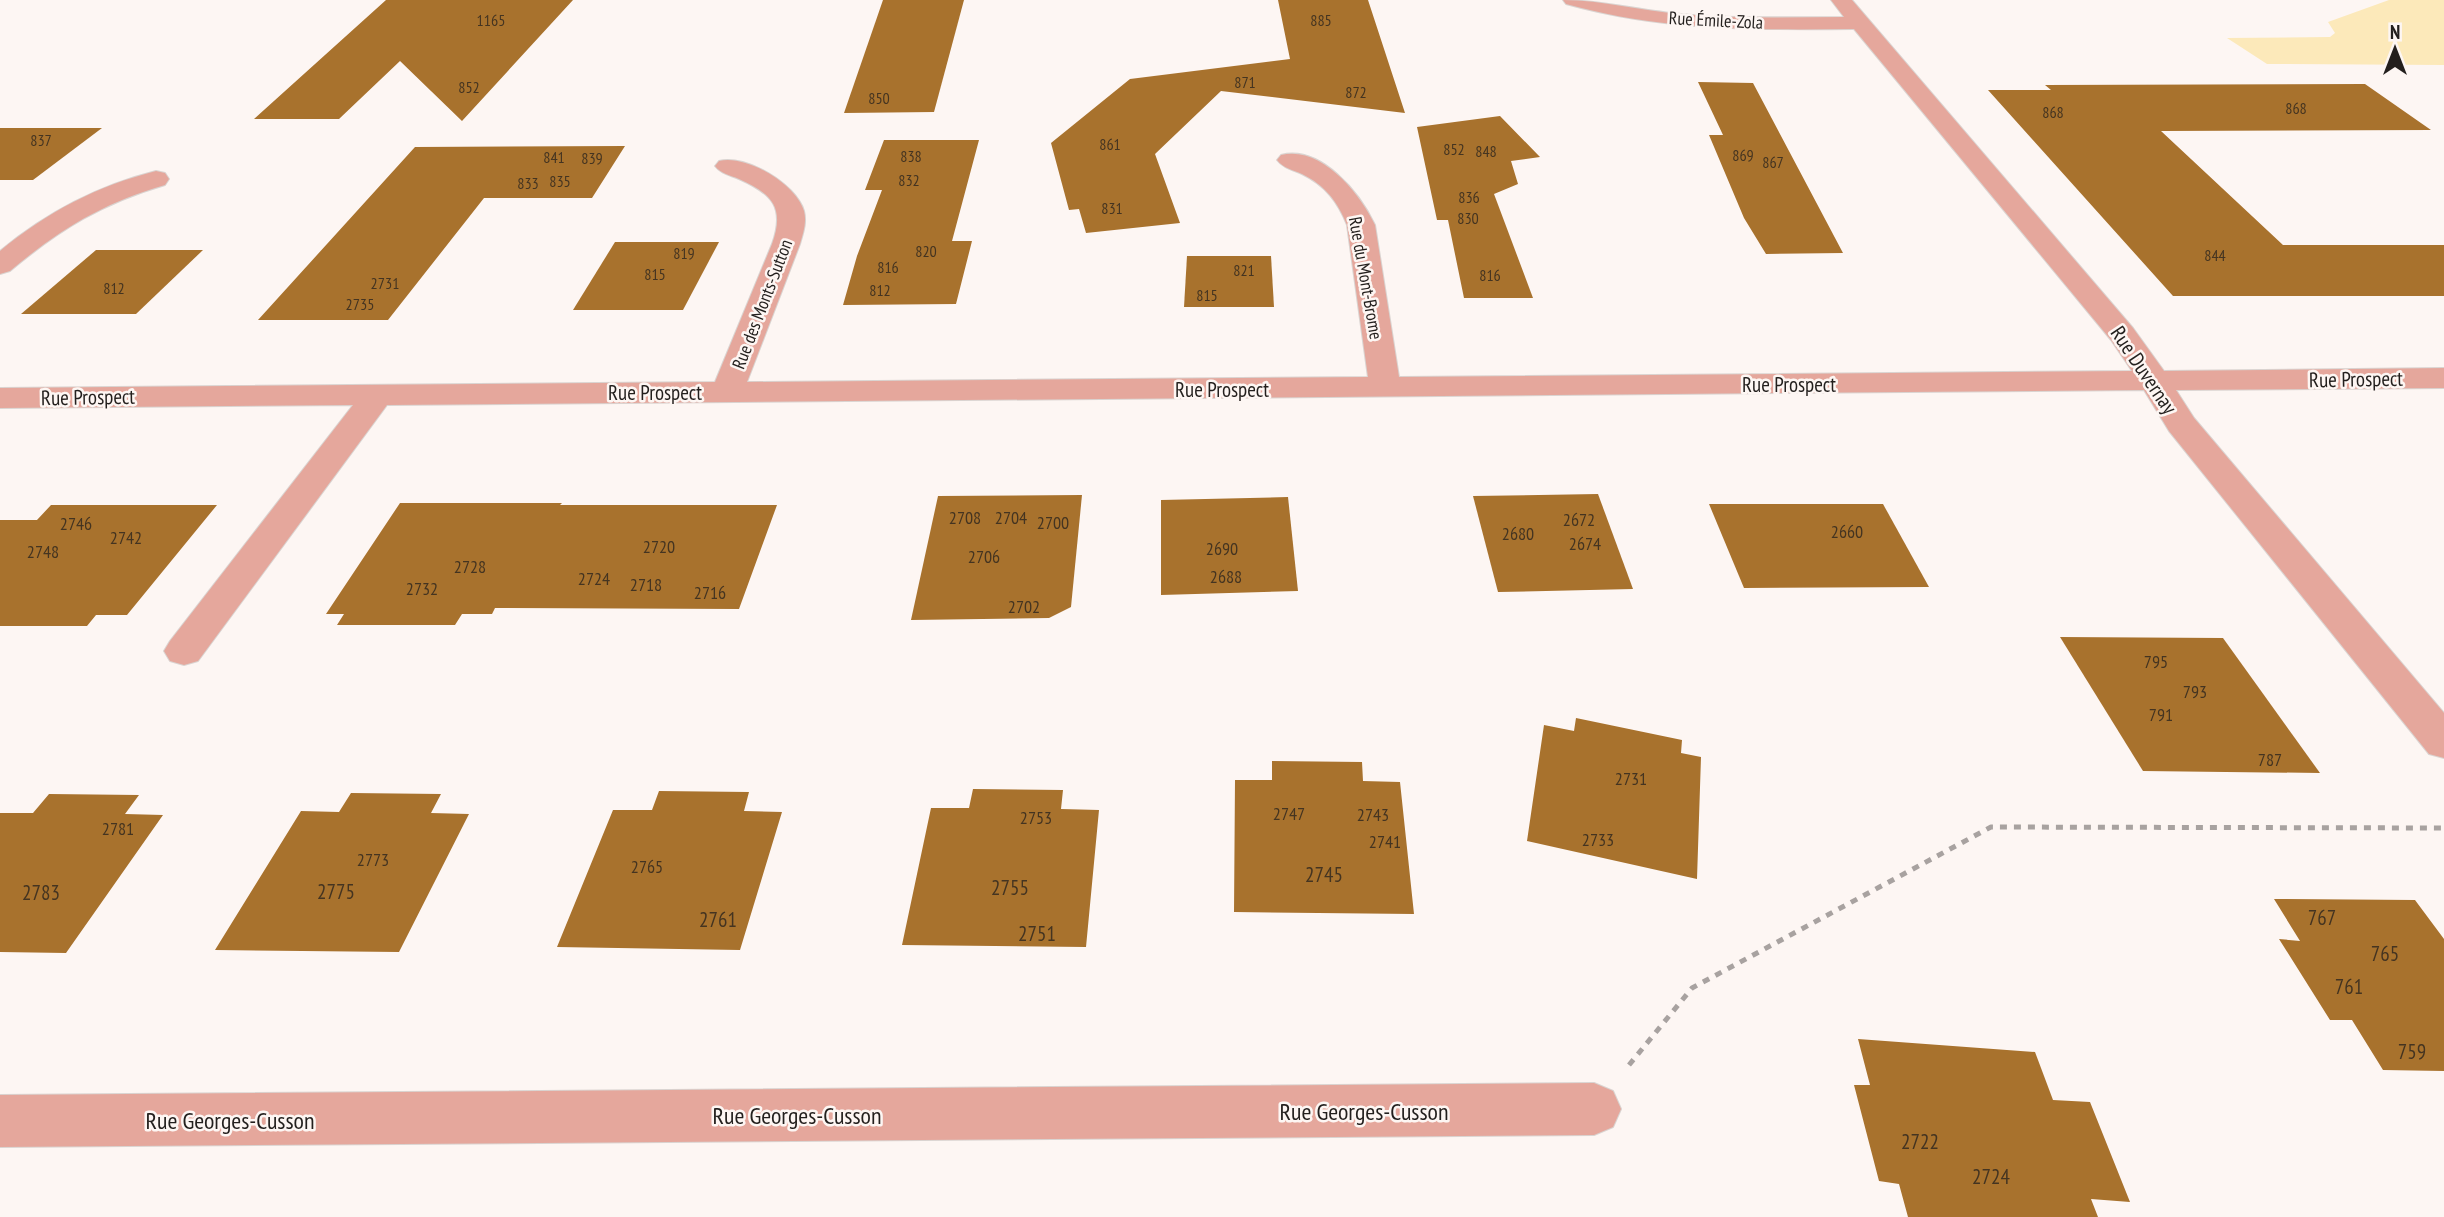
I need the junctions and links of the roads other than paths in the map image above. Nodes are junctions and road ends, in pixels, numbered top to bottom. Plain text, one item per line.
1 (1573, 0) edge
2 (1842, 0) edge
3 (1861, 23) junction
4 (1290, 160) dead end
5 (728, 166) dead end
6 (156, 179) dead end
7 (0, 265) edge
8 (2444, 378) edge
9 (2154, 381) junction
10 (1385, 388) junction
11 (727, 391) junction
12 (378, 394) junction
13 (0, 398) edge
14 (184, 651) dead end
15 (2444, 742) edge
16 (1594, 1109) road end
17 (0, 1121) edge

1 - 3 street, Rue Émile-Zola
2 - 3 street, Rue Duvernay
3 - 9 street, Rue Duvernay
4 - 10 street, Rue du Mont-Brome
5 - 11 street, Rue des Monts-Sutton
6 - 7 street
8 - 9 street, Rue Prospect
9 - 10 street, Rue Prospect
9 - 15 street, Rue Duvernay
10 - 11 street, Rue Prospect
11 - 12 street, Rue Prospect
12 - 13 street, Rue Prospect
12 - 14 street
16 - 17 street, Rue Georges-Cusson

